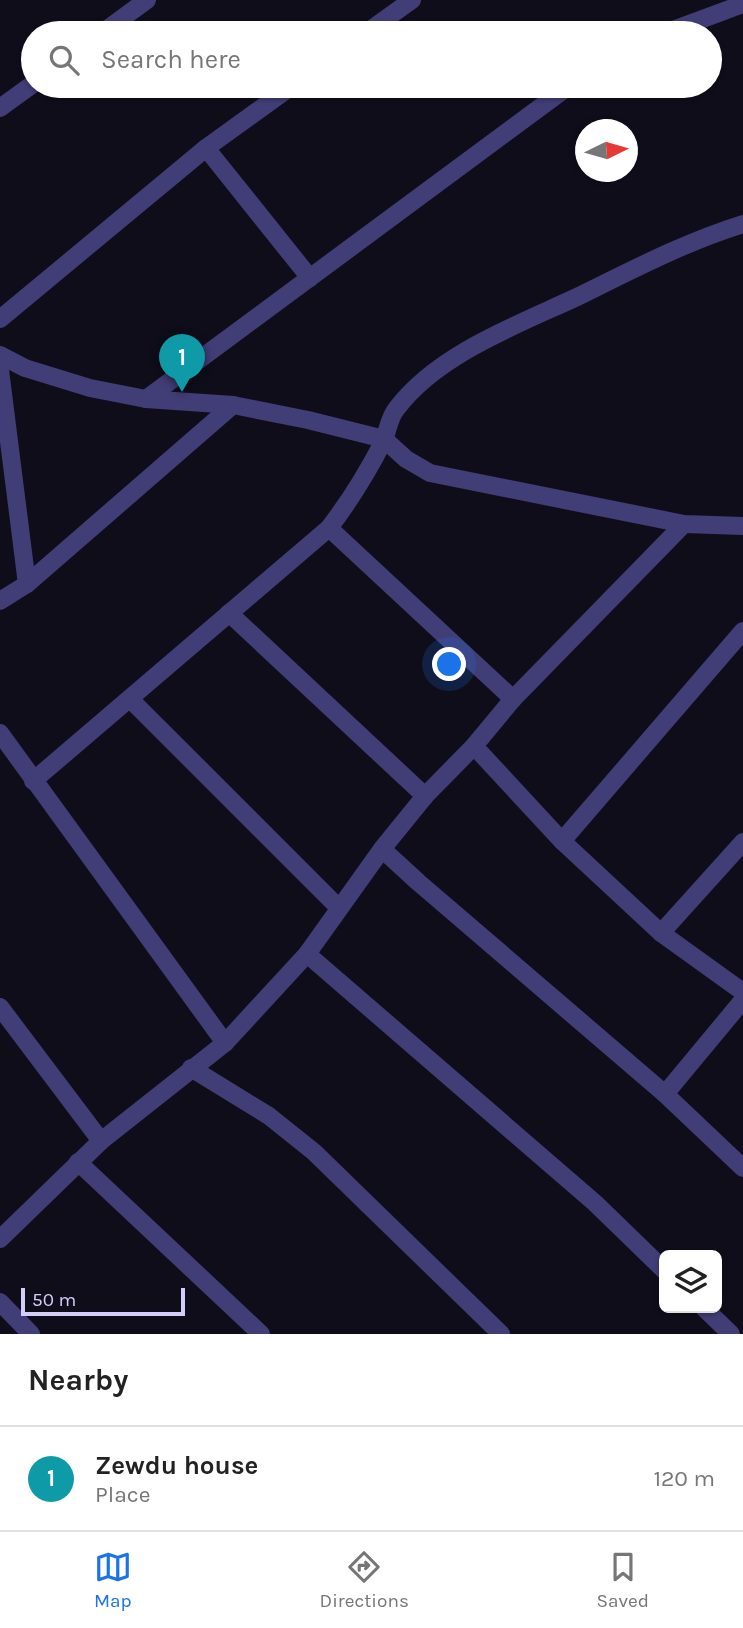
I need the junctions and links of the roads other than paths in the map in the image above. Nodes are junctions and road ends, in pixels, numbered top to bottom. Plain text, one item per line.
1 (147, 0) edge
2 (412, 0) edge
3 (743, 4) edge
4 (118, 21) edge
5 (383, 21) edge
6 (696, 21) edge
7 (21, 92) edge
8 (275, 98) edge
9 (553, 98) edge
10 (0, 108) edge
11 (206, 148) junction
12 (743, 224) edge
13 (310, 278) junction
14 (0, 318) edge
15 (0, 355) edge
16 (0, 370) edge
17 (146, 399) junction
18 (233, 405) junction
19 (384, 439) junction
20 (684, 524) junction
21 (743, 526) edge
22 (329, 528) junction
23 (27, 584) junction
24 (0, 601) edge
25 (229, 614) junction
26 (743, 631) edge
27 (130, 699) junction
28 (513, 699) junction
29 (0, 733) edge
30 (474, 746) junction
31 (33, 781) junction
32 (425, 796) junction
33 (562, 841) junction
34 (743, 842) edge
35 (383, 849) junction
36 (339, 908) junction
37 (661, 933) junction
38 (307, 954) junction
39 (743, 992) edge
40 (743, 1000) edge
41 (0, 1007) edge
42 (225, 1043) junction
43 (191, 1068) junction
44 (665, 1094) junction
45 (101, 1141) junction
46 (78, 1162) junction
47 (743, 1168) edge
48 (0, 1239) edge
49 (659, 1265) edge
50 (0, 1302) edge
51 (709, 1313) edge
52 (31, 1334) edge
53 (261, 1334) edge
54 (501, 1334) edge
55 (731, 1334) edge

1 - 4 street
2 - 5 street
3 - 6 street
7 - 10 street
8 - 11 street
9 - 13 street
11 - 13 street
11 - 14 street
12 - 19 street
13 - 17 street
15 - 17 street
16 - 23 street
17 - 18 street
18 - 19 street
18 - 23 street
19 - 20 street
19 - 22 street
20 - 21 street
20 - 28 street
22 - 25 street
22 - 28 street
23 - 24 street
25 - 27 street
25 - 32 street
26 - 33 street
27 - 31 street
27 - 36 street
28 - 30 street
29 - 31 street
30 - 32 street
30 - 33 street
31 - 42 street
32 - 35 street
33 - 37 street
34 - 37 street
35 - 36 street
35 - 44 street
36 - 38 street
37 - 39 street
38 - 42 street
38 - 49 street
40 - 44 street
41 - 45 street
42 - 43 street
43 - 45 street
43 - 54 street
44 - 47 street
45 - 46 street
46 - 48 street
46 - 53 street
50 - 52 street
51 - 55 street

